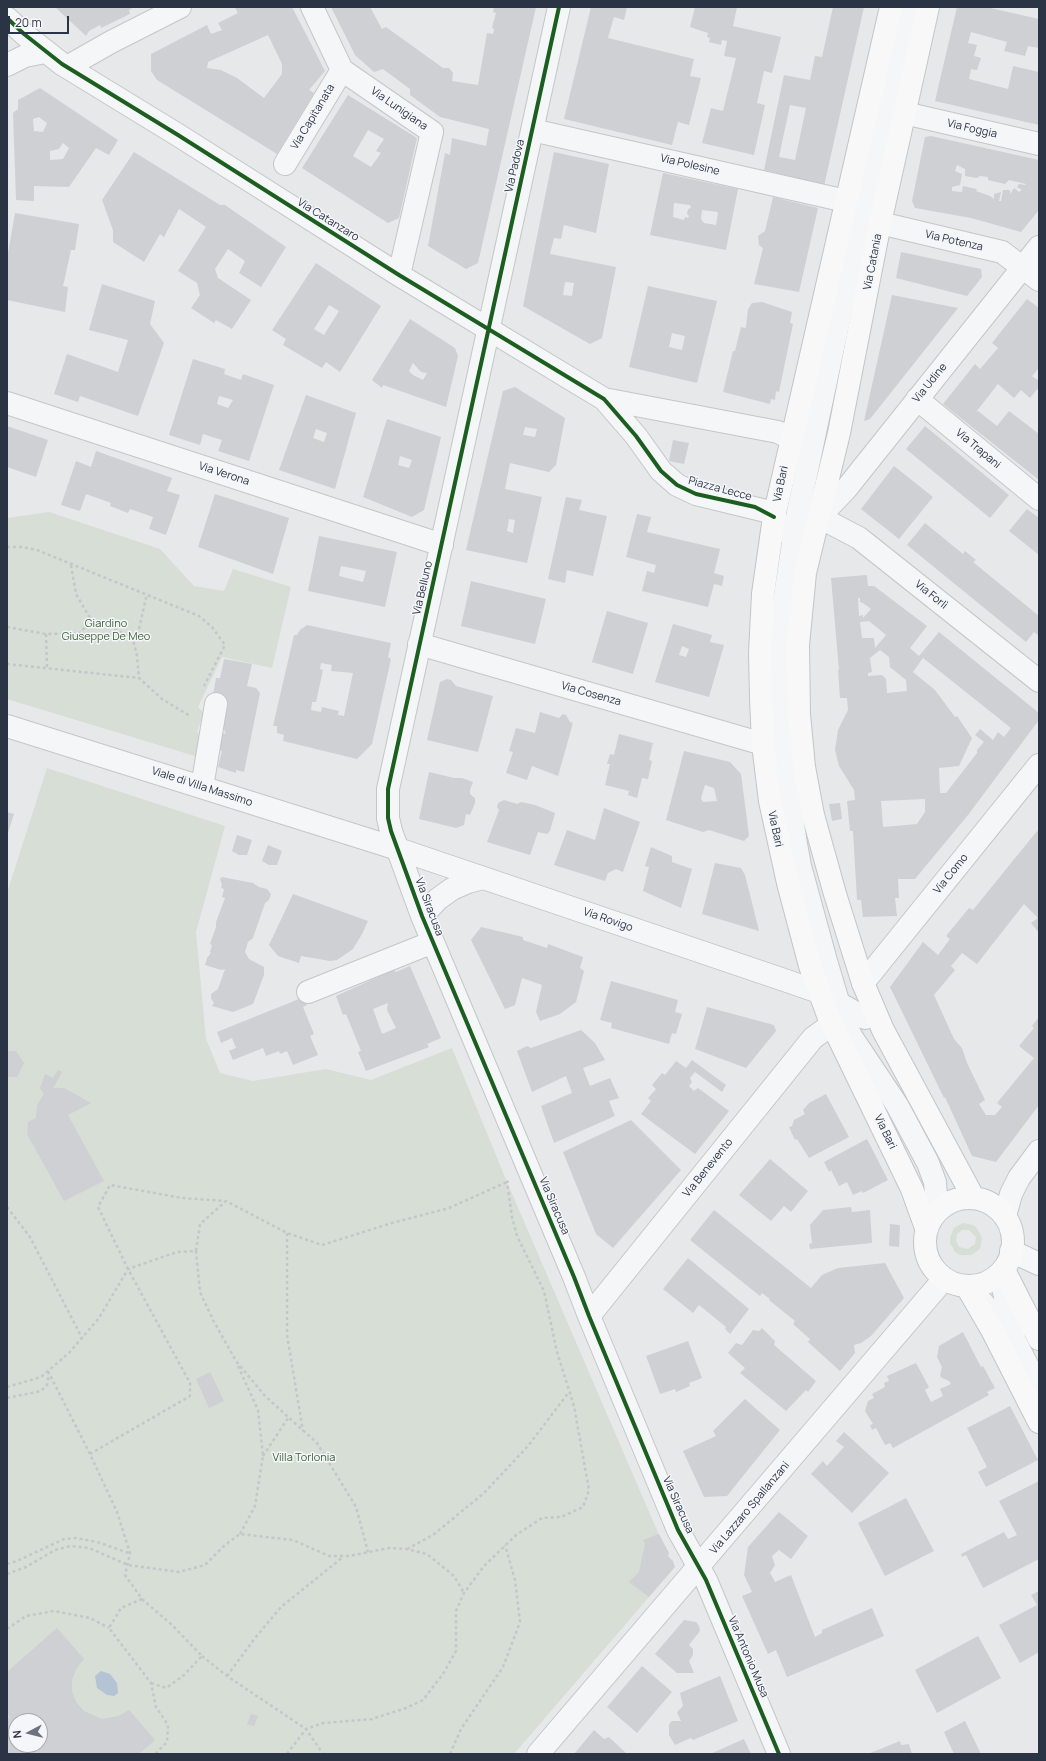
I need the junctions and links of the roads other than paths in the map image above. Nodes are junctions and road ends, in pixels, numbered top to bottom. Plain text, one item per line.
1 (180, 7) edge
2 (312, 7) edge
3 (559, 7) edge
4 (891, 7) edge
5 (910, 7) edge
6 (928, 7) edge
7 (7, 18) edge
8 (45, 52) junction
9 (7, 65) edge
10 (67, 67) junction
11 (342, 70) junction
12 (904, 114) junction
13 (532, 130) junction
14 (1039, 144) edge
15 (285, 164) dead end
16 (846, 201) junction
17 (880, 223) junction
18 (1039, 247) edge
19 (1031, 274) edge
20 (399, 275) junction
21 (489, 330) junction
22 (917, 399) junction
23 (604, 400) junction
24 (7, 403) edge
25 (791, 439) junction
26 (806, 469) junction
27 (1039, 499) edge
28 (774, 516) junction
29 (819, 517) junction
30 (442, 544) junction
31 (788, 566) junction
32 (419, 644) junction
33 (1039, 681) edge
34 (210, 696) road end
35 (7, 726) edge
36 (763, 744) junction
37 (1039, 765) edge
38 (202, 787) junction
39 (398, 849) junction
40 (483, 878) junction
41 (422, 916) junction
42 (433, 942) junction
43 (826, 961) junction
44 (863, 983) junction
45 (308, 992) dead end
46 (819, 992) junction
47 (838, 1016) junction
48 (883, 1030) junction
49 (1039, 1151) edge
50 (973, 1197) junction
51 (1005, 1216) junction
52 (928, 1225) junction
53 (1008, 1261) junction
54 (1039, 1264) edge
55 (944, 1279) junction
56 (967, 1287) junction
57 (589, 1316) junction
58 (1039, 1339) edge
59 (1016, 1343) junction
60 (1039, 1388) edge
61 (1039, 1422) edge
62 (699, 1567) junction
63 (538, 1754) edge
64 (780, 1754) edge

1 - 10 street
2 - 11 street, Via Lunigiana
3 - 13 street, Via Padova
4 - 16 main road
5 - 26 street, Via Catania
6 - 12 main road, Via Catania
7 - 8 street, Via Catanzaro
8 - 9 street
8 - 10 street, Via Catanzaro
10 - 20 street, Via Catanzaro
11 - 15 street, Via Capitanata
11 - 20 street, Via Lunigiana
12 - 14 street, Via Foggia
12 - 17 main road, Via Catania
13 - 16 street, Via Polesine
13 - 21 street, Via Padova
16 - 25 main road
17 - 19 street, Via Potenza
17 - 29 main road, Via Catania
18 - 19 street, Via Udine
19 - 22 street, Via Udine
20 - 21 street, Via Catanzaro
21 - 23 street, Via Catanzaro
21 - 30 street, Via Belluno
22 - 27 street, Via Trapani
22 - 29 street, Via Udine
23 - 25 street
23 - 28 street, Piazza Lecce
24 - 30 street, Via Verona
25 - 26 street, Via Bari
25 - 28 main road, Via Bari
26 - 29 street, Via Bari
26 - 31 street, Via Bari
28 - 31 street
28 - 36 main road, Via Bari
29 - 33 street, Via Forlì
29 - 44 main road, Via Bari
30 - 32 street, Via Belluno
31 - 43 street, Via Bari
32 - 36 street, Via Cosenza
32 - 39 street, Via Belluno
34 - 38 street
35 - 38 street, Viale di Villa Massimo
36 - 46 main road, Via Bari
37 - 44 street, Via Como
38 - 39 street, Viale di Villa Massimo
39 - 40 street, Via Rovigo
39 - 41 street, Via Siracusa
40 - 41 street
40 - 46 street, Via Rovigo
41 - 42 street, Via Siracusa
42 - 45 street
42 - 57 street, Via Siracusa
43 - 47 street, Via Bari
43 - 48 street, Via Bari
44 - 48 main road, Via Bari
46 - 47 main road, Via Bari
47 - 48 street
47 - 52 main road, Via Bari
47 - 57 street, Via Benevento
48 - 50 main road, Via Bari
49 - 51 street
50 - 51 main road
50 - 52 main road
51 - 53 main road
52 - 55 main road
53 - 54 street
53 - 56 main road
53 - 58 main road
53 - 59 street
55 - 56 main road
55 - 62 street, Via Lazzaro Spallanzani
56 - 59 street
56 - 61 main road
57 - 62 street, Via Siracusa
59 - 60 street
62 - 63 street, Via Lazzaro Spallanzani
62 - 64 street, Via Antonio Musa

